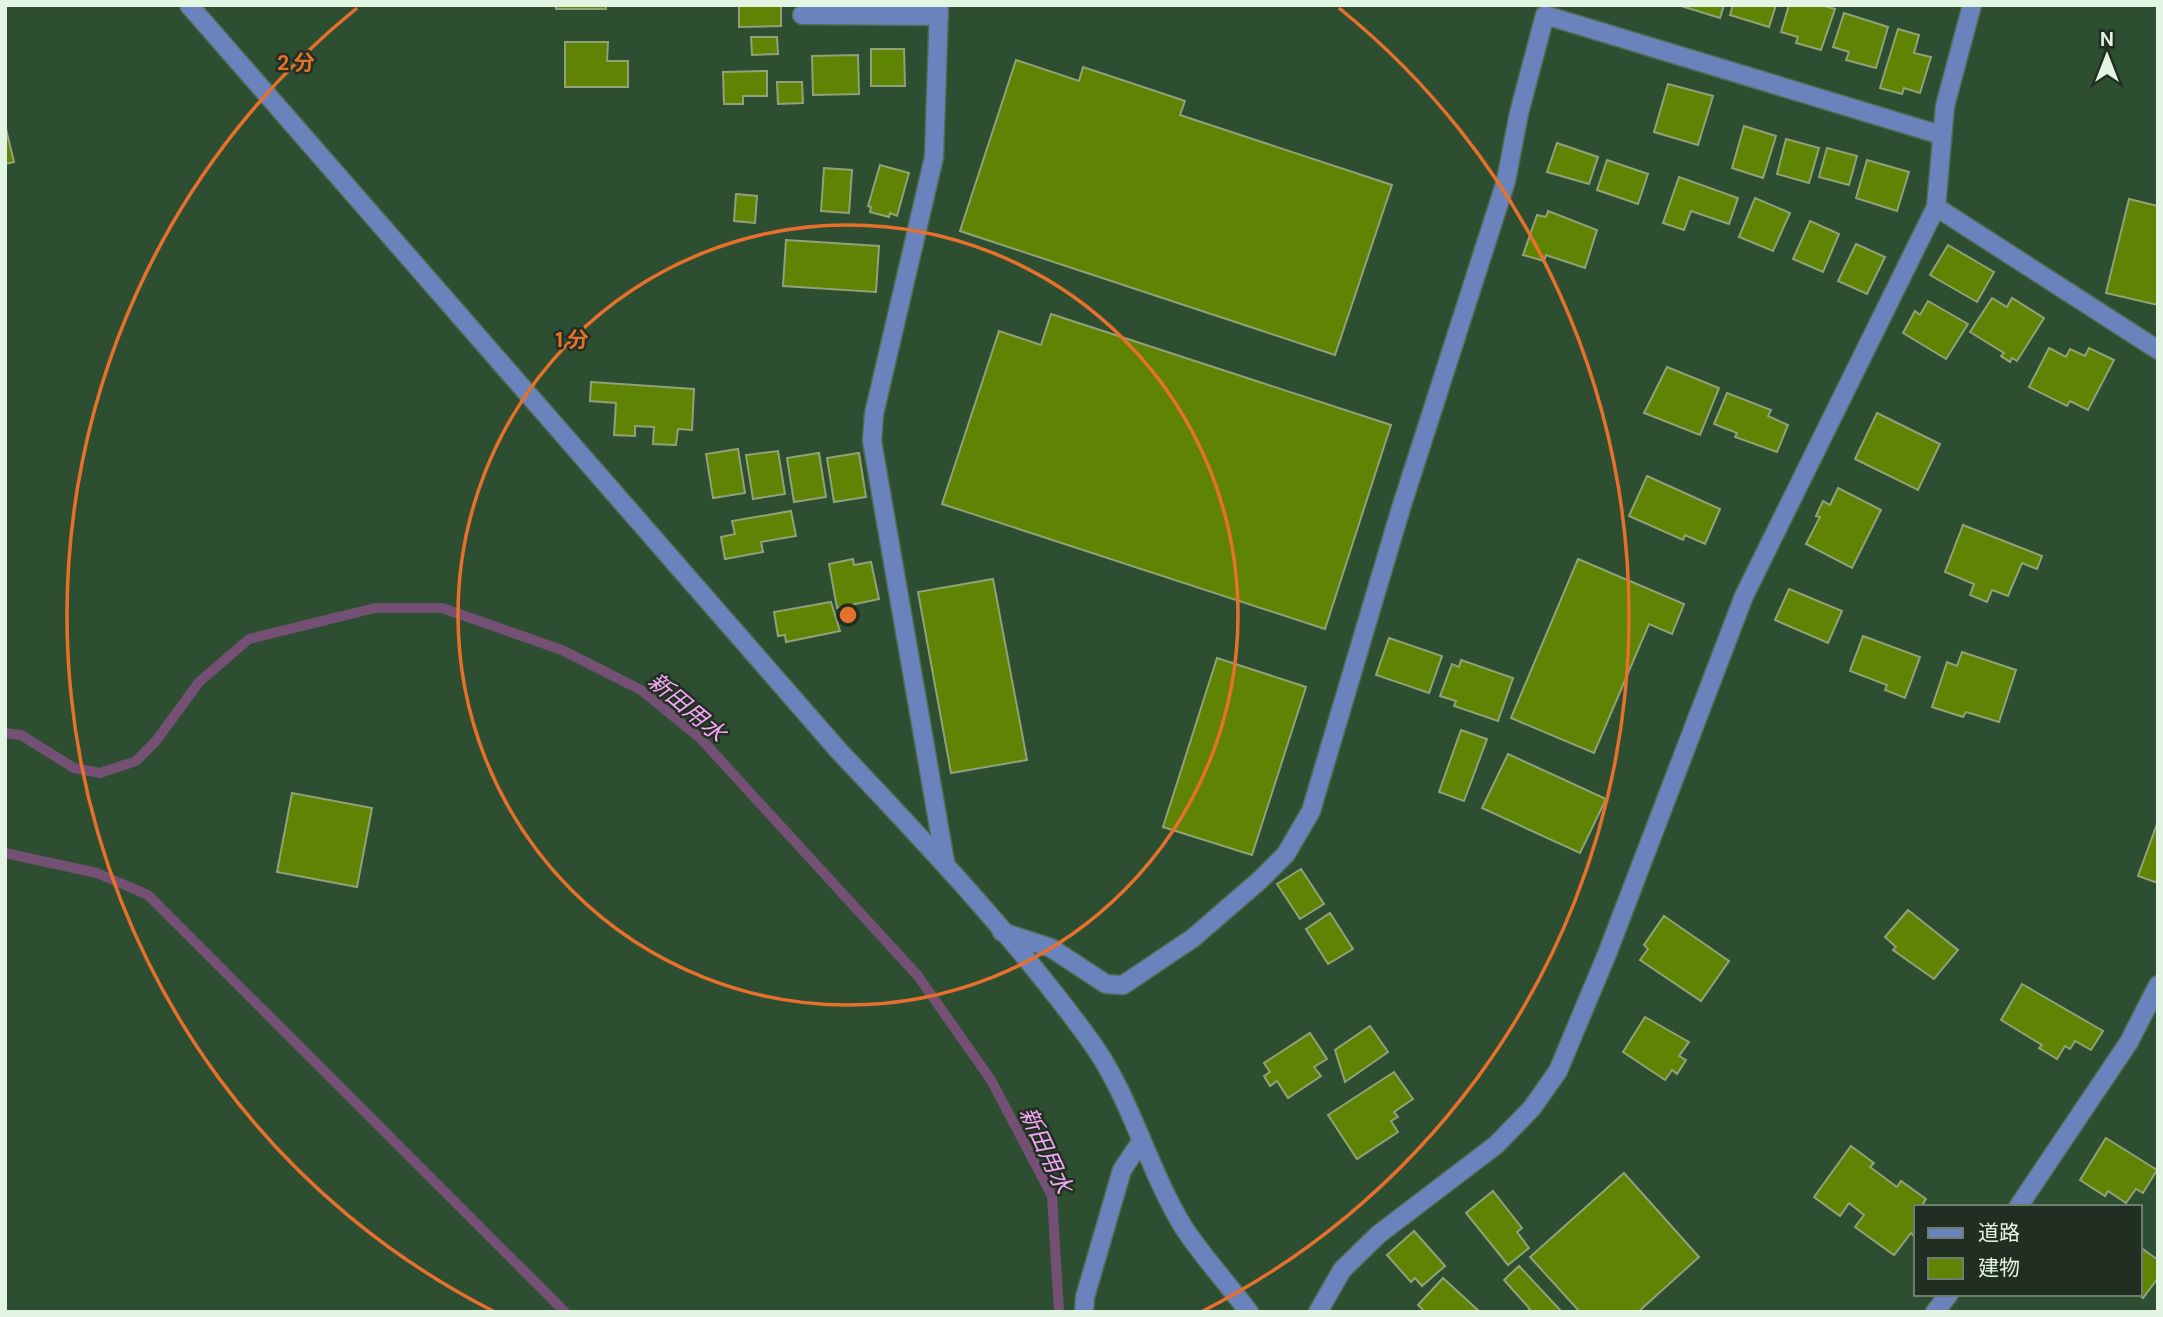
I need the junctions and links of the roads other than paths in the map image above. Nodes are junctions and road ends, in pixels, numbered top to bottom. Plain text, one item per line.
1 (189, 5) edge
2 (202, 5) edge
3 (1972, 5) edge
4 (939, 11) edge
5 (802, 15) dead end
6 (207, 25) junction
7 (1941, 135) junction
8 (1936, 208) junction
9 (2158, 350) edge
10 (945, 862) junction
11 (1002, 932) junction
12 (2158, 985) edge
13 (1140, 1143) junction
14 (2019, 1205) edge
15 (1947, 1296) edge
16 (1084, 1312) edge
17 (1250, 1312) edge
18 (1318, 1312) edge
19 (1935, 1312) edge

1 - 6 street
2 - 6 street
3 - 7 street
4 - 5 street
4 - 10 street
6 - 10 street
7 - 8 street
7 - 11 street
8 - 9 street
8 - 18 street
10 - 11 street
11 - 13 street
12 - 14 street
13 - 16 street
13 - 17 street
15 - 19 street

